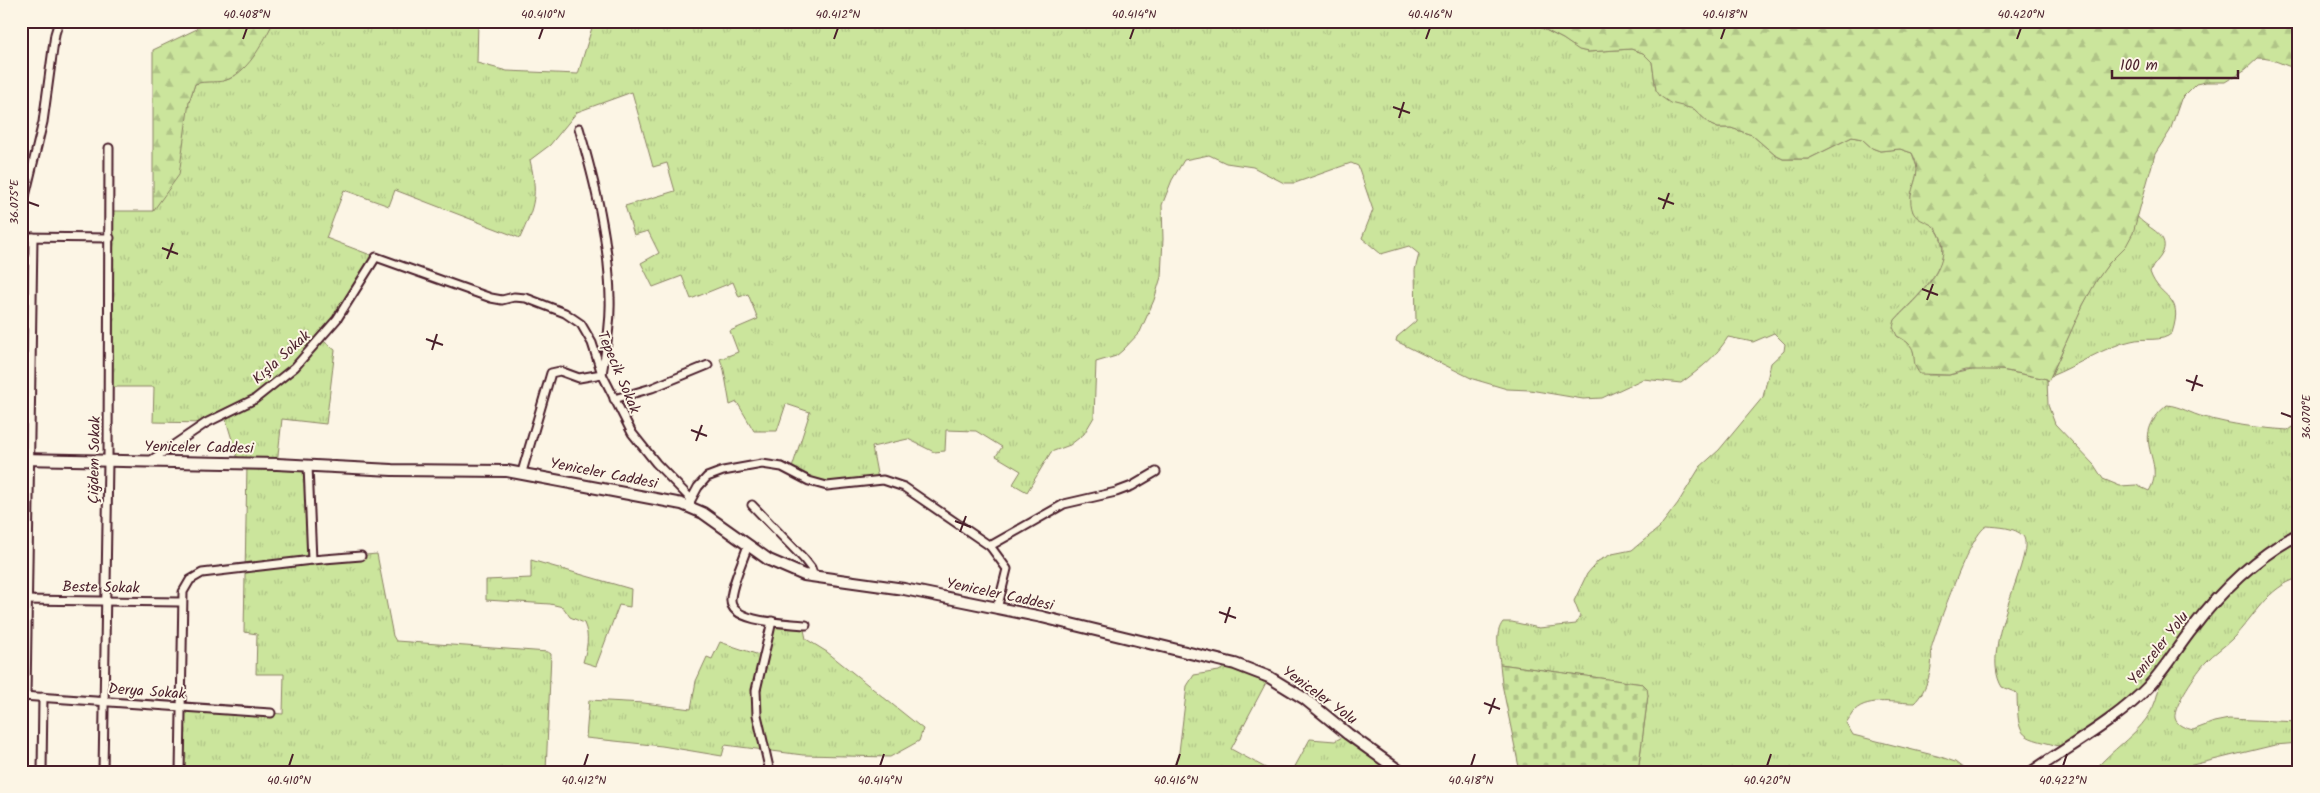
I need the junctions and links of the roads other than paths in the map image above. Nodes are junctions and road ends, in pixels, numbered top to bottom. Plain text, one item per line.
1 (59, 21) edge
2 (579, 128) dead end
3 (109, 148) dead end
4 (21, 213) edge
5 (21, 237) edge
6 (33, 237) junction
7 (110, 238) junction
8 (376, 257) joint
9 (708, 364) dead end
10 (602, 374) junction
11 (614, 399) junction
12 (26, 460) edge
13 (108, 461) junction
14 (149, 461) junction
15 (308, 466) junction
16 (522, 472) junction
17 (1156, 472) dead end
18 (691, 504) junction
19 (752, 505) dead end
20 (2299, 534) edge
21 (748, 545) junction
22 (990, 546) junction
23 (361, 556) dead end
24 (312, 560) junction
25 (814, 577) junction
26 (24, 600) edge
27 (106, 602) junction
28 (181, 602) junction
29 (997, 609) junction
30 (772, 621) junction
31 (806, 625) dead end
32 (1155, 645) joint
33 (24, 696) edge
34 (43, 697) junction
35 (104, 702) junction
36 (181, 707) junction
37 (272, 713) dead end
38 (42, 772) edge
39 (103, 772) edge
40 (180, 772) edge
41 (770, 772) edge
42 (1401, 772) edge
43 (2032, 772) edge

1 - 4 street
2 - 10 street
3 - 7 street, Çiğdem Sokak
5 - 6 street
6 - 7 street
6 - 12 street
7 - 13 street, Çiğdem Sokak
8 - 10 street, Tepecik Sokak
8 - 14 street, Kışla Sokak
9 - 11 street
10 - 11 street, Tepecik Sokak
10 - 16 street
11 - 18 street, Tepecik Sokak
12 - 13 street, Yeniceler Caddesi
12 - 26 street
13 - 14 street, Yeniceler Caddesi
13 - 27 street, Çiğdem Sokak
14 - 15 street, Yeniceler Caddesi
15 - 16 street, Yeniceler Caddesi
15 - 24 street
16 - 18 street, Yeniceler Caddesi
17 - 22 street
18 - 21 street, Yeniceler Caddesi
18 - 22 street
19 - 25 street
20 - 43 street, Yeniceler Yolu
21 - 25 street, Yeniceler Caddesi
21 - 30 street
22 - 29 street
23 - 24 street
24 - 28 street
25 - 29 street, Yeniceler Caddesi
26 - 27 street, Beste Sokak
26 - 33 street
27 - 28 street, Beste Sokak
27 - 35 street, Çiğdem Sokak
28 - 36 street
29 - 32 street, Yeniceler Caddesi
30 - 31 street
30 - 41 street
32 - 42 street, Yeniceler Yolu
33 - 34 street, Derya Sokak
34 - 35 street, Derya Sokak
34 - 38 street
35 - 36 street, Derya Sokak
35 - 39 street, Çiğdem Sokak
36 - 37 street, Derya Sokak
36 - 40 street

